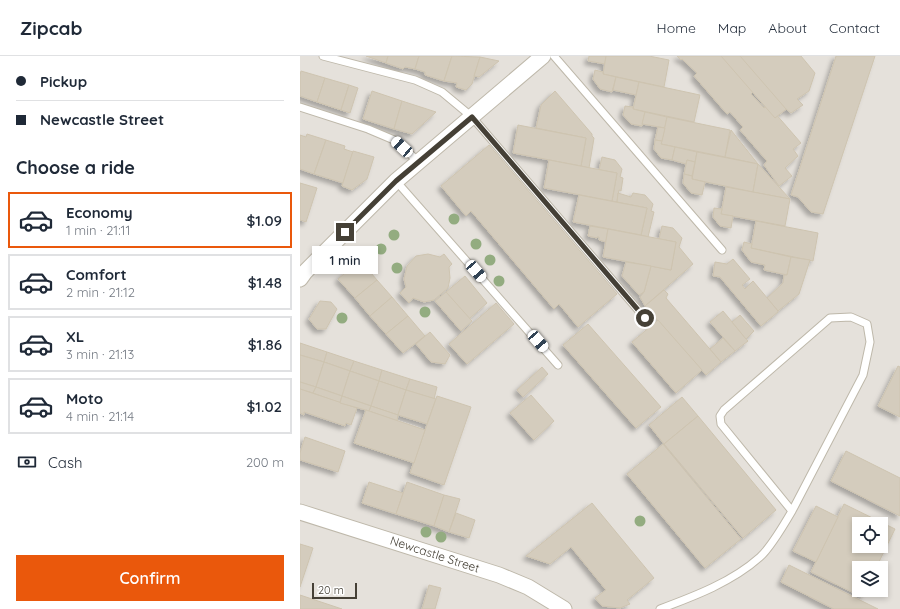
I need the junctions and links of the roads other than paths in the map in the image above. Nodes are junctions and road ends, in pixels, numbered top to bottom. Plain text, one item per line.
1 (323, 56) edge
2 (543, 56) edge
3 (554, 56) edge
4 (300, 107) edge
5 (472, 117) junction
6 (419, 162) junction
7 (396, 181) junction
8 (722, 250) dead end
9 (300, 279) edge
10 (645, 318) dead end
11 (558, 365) dead end
12 (792, 511) junction
13 (300, 512) edge
14 (564, 609) edge
15 (660, 609) edge

1 - 5 lane
2 - 5 street
3 - 8 lane
4 - 6 lane
5 - 6 street
5 - 10 lane
6 - 7 street
7 - 9 street
7 - 11 lane
12 - 12 lane
12 - 15 lane
13 - 14 street, Newcastle Street

